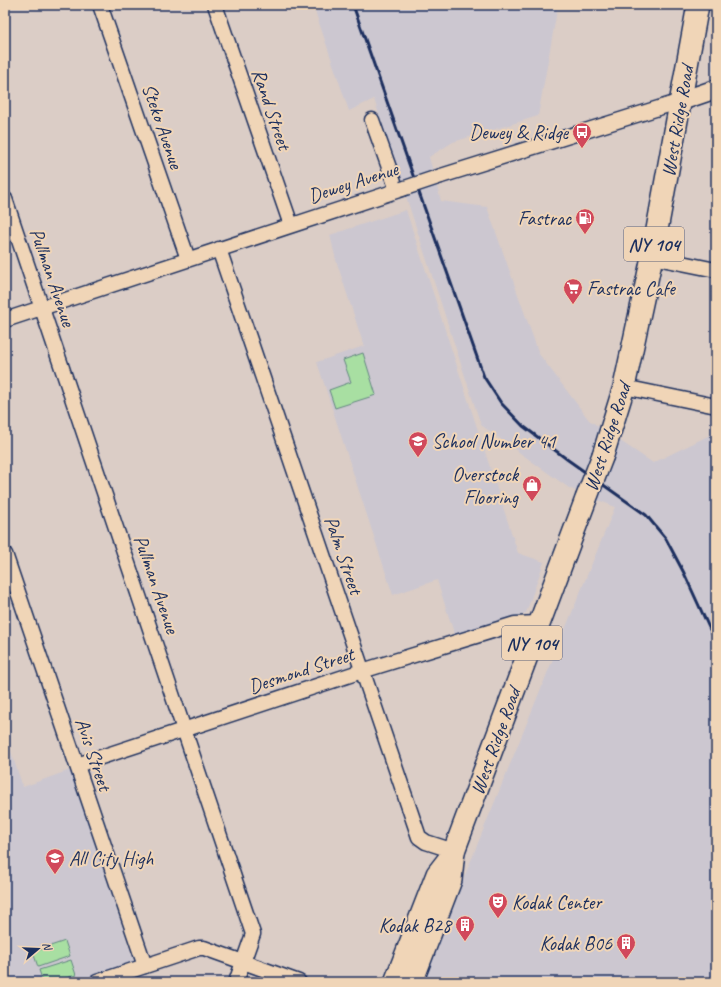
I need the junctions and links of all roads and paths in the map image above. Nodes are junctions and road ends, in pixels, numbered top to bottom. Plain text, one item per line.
1 (100, 5) edge
2 (215, 5) edge
3 (698, 5) edge
4 (716, 89) edge
5 (681, 101) junction
6 (372, 120) dead end
7 (399, 190) junction
8 (5, 199) edge
9 (291, 226) junction
10 (219, 249) junction
11 (652, 257) junction
12 (188, 259) junction
13 (716, 270) edge
14 (42, 308) junction
15 (5, 320) edge
16 (624, 386) junction
17 (716, 406) edge
18 (5, 554) edge
19 (539, 623) junction
20 (362, 671) junction
21 (185, 729) junction
22 (77, 765) junction
23 (454, 851) junction
24 (244, 961) junction
25 (144, 966) junction
26 (97, 982) edge
27 (236, 982) edge
28 (300, 982) edge
29 (395, 982) edge
30 (412, 982) edge

1 - 12 street, Steko Avenue
2 - 9 street, Rand Street
3 - 5 highway, West Ridge Road / NY 104
4 - 5 main road, Dewey Avenue
5 - 7 street, Dewey Avenue, bridge
5 - 11 highway, West Ridge Road / NY 104
6 - 7 street
7 - 9 street, Dewey Avenue
8 - 14 street, Pullman Avenue
9 - 10 street, Dewey Avenue
10 - 12 street, Dewey Avenue
10 - 20 street, Palm Street
11 - 13 street
11 - 16 highway, West Ridge Road / NY 104
12 - 14 street, Dewey Avenue
14 - 15 street, Dewey Avenue
14 - 21 street, Pullman Avenue
16 - 17 street
16 - 19 highway, West Ridge Road / NY 104, bridge
18 - 22 street, Avis Street
19 - 20 street, Desmond Street
19 - 23 highway, West Ridge Road / NY 104
20 - 21 street, Desmond Street
20 - 23 street, Palm Street
21 - 22 street, Desmond Street
21 - 24 street, Pullman Avenue
22 - 25 street, Avis Street
23 - 29 highway, West Ridge Road / NY 104
23 - 30 highway, West Ridge Road / NY 104
24 - 25 street
24 - 27 street, Pullman Avenue
24 - 28 street
25 - 26 street

